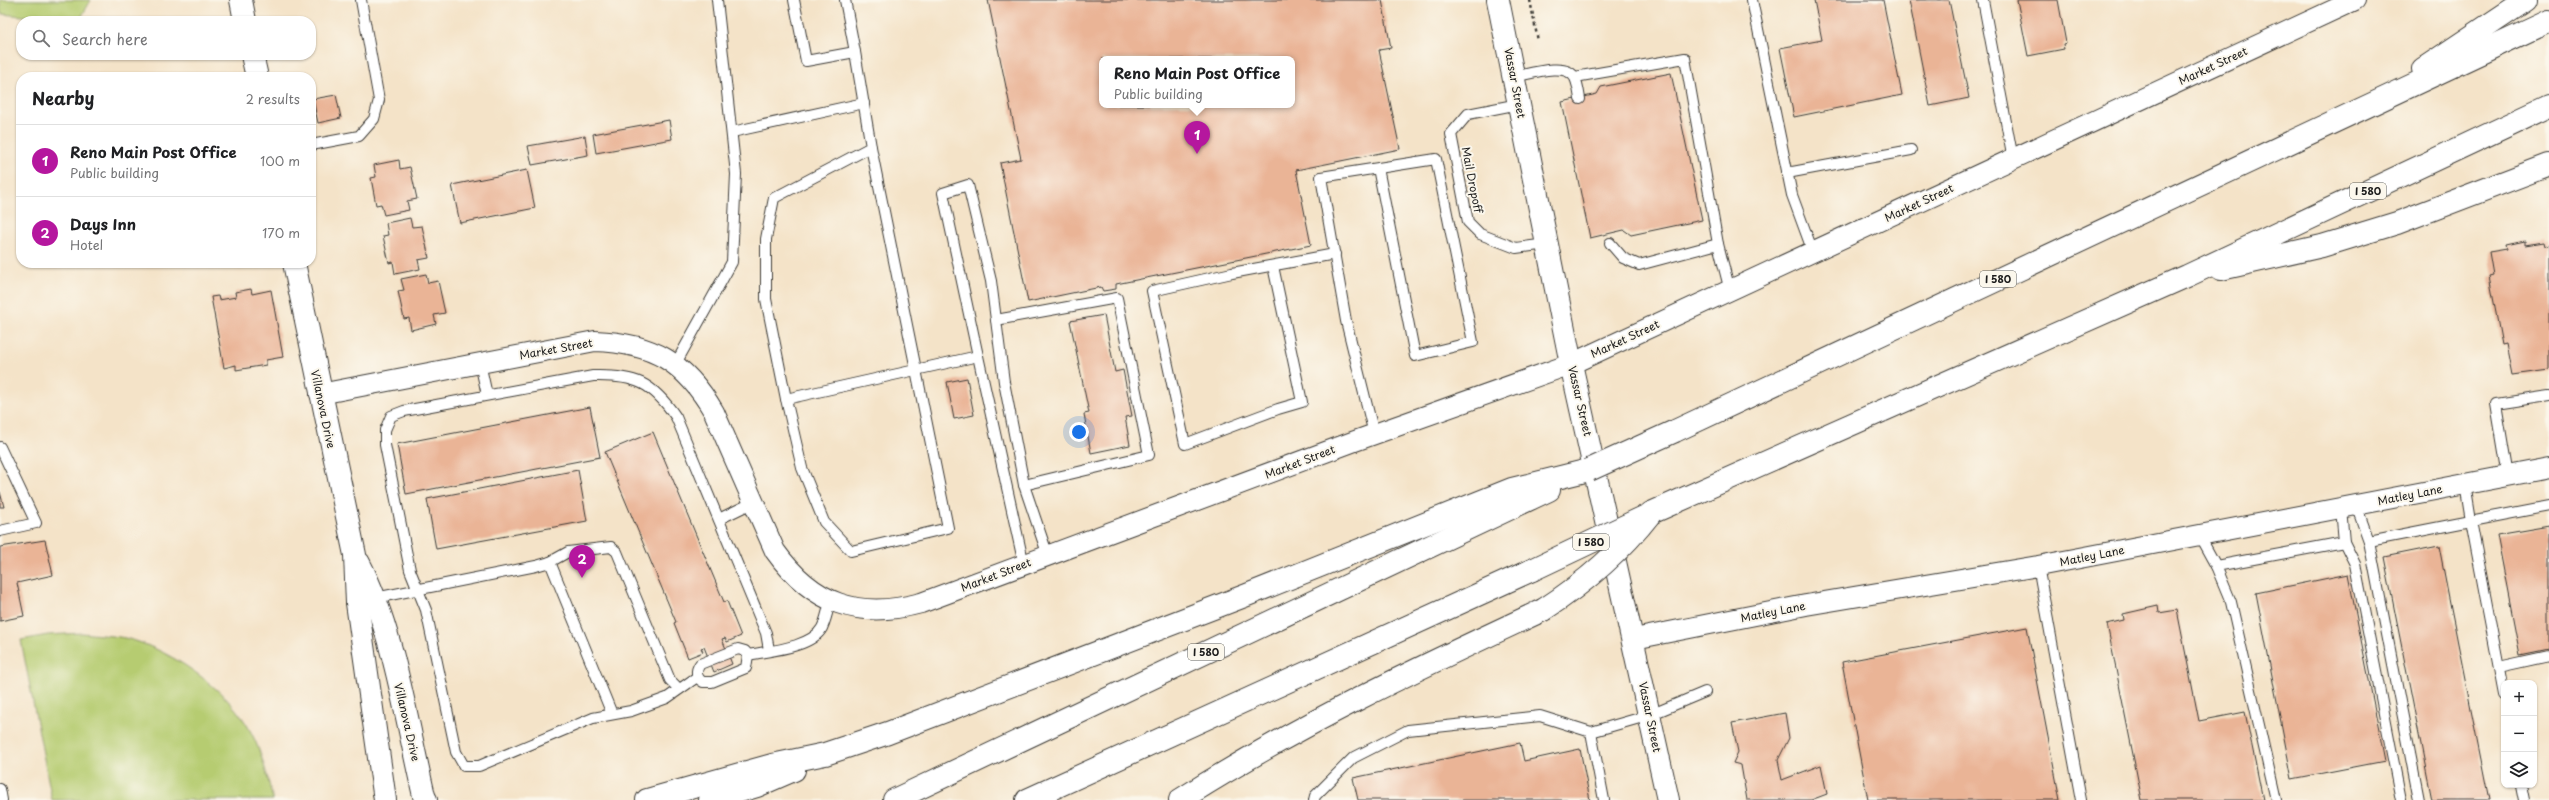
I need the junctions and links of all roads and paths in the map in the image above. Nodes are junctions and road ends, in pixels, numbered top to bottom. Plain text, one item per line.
1 (241, 0) edge
2 (361, 0) edge
3 (717, 0) edge
4 (794, 0) edge
5 (845, 0) edge
6 (1498, 0) edge
7 (1530, 0) edge
8 (1752, 0) edge
9 (1983, 0) edge
10 (2355, 0) edge
11 (2526, 0) edge
12 (244, 16) edge
13 (2549, 22) edge
14 (1538, 41) dead end
15 (855, 52) junction
16 (253, 60) edge
17 (256, 72) edge
18 (1514, 77) junction
19 (1575, 77) junction
20 (1580, 99) dead end
21 (2378, 101) junction
22 (864, 103) junction
23 (1519, 104) junction
24 (2549, 106) edge
25 (732, 132) junction
26 (316, 144) edge
27 (871, 147) junction
28 (1911, 150) dead end
29 (2013, 159) junction
30 (2549, 165) edge
31 (1378, 168) junction
32 (1787, 173) junction
33 (1610, 243) dead end
34 (1547, 244) junction
35 (1718, 244) junction
36 (1813, 252) junction
37 (1335, 254) junction
38 (1273, 266) junction
39 (295, 268) edge
40 (2187, 276) junction
41 (1730, 291) junction
42 (996, 320) junction
43 (978, 356) junction
44 (480, 363) junction
45 (1571, 364) junction
46 (675, 365) junction
47 (916, 370) junction
48 (320, 394) junction
49 (487, 395) junction
50 (2549, 396) edge
51 (786, 399) junction
52 (1374, 434) junction
53 (0, 447) edge
54 (2549, 468) edge
55 (2508, 476) junction
56 (2465, 484) junction
57 (1024, 485) junction
58 (1515, 497) junction
59 (754, 502) junction
60 (2549, 506) edge
61 (2348, 507) junction
62 (1651, 514) junction
63 (719, 519) junction
64 (2471, 521) junction
65 (0, 531) edge
66 (2199, 535) junction
67 (2369, 541) junction
68 (2344, 542) junction
69 (355, 555) junction
70 (1048, 556) junction
71 (550, 562) junction
72 (1024, 565) junction
73 (2038, 566) junction
74 (2216, 566) junction
75 (418, 590) junction
76 (375, 598) junction
77 (830, 601) junction
78 (1634, 639) junction
79 (770, 650) junction
80 (748, 655) junction
81 (2549, 656) edge
82 (2499, 667) junction
83 (697, 677) junction
84 (2501, 680) edge
85 (678, 689) junction
86 (1705, 692) dead end
87 (612, 714) junction
88 (1650, 715) junction
89 (1591, 732) junction
90 (825, 754) junction
91 (2522, 788) edge
92 (0, 789) edge
93 (2, 800) edge
94 (385, 800) edge
95 (426, 800) edge
96 (647, 800) edge
97 (710, 800) edge
98 (894, 800) edge
99 (1027, 800) edge
100 (1180, 800) edge
101 (1314, 800) edge
102 (1604, 800) edge
103 (1668, 800) edge
104 (2081, 800) edge
105 (2276, 800) edge
106 (2401, 800) edge
107 (2419, 800) edge
108 (2524, 800) edge

1 - 12 main road
2 - 26 lane
3 - 25 lane
4 - 15 lane
5 - 15 lane
6 - 18 main road, Vassar Street
7 - 14 path
8 - 32 lane
9 - 29 lane
10 - 29 street, Market Street
11 - 21 main road
13 - 21 main road, I 580
15 - 22 lane
16 - 17 main road
18 - 19 lane
18 - 23 main road, Vassar Street
19 - 20 lane
19 - 35 lane
21 - 58 main road, I 580, bridge
22 - 25 lane
22 - 27 lane
23 - 34 main road, Vassar Street
23 - 34 lane, Mail Dropoff
24 - 40 main road, I 580
25 - 46 lane
27 - 47 lane
27 - 51 lane
28 - 32 lane
29 - 36 street, Market Street
30 - 40 main road
31 - 31 lane
31 - 37 lane
32 - 36 lane
33 - 35 lane
34 - 45 main road, Vassar Street
35 - 41 lane
36 - 41 street, Market Street
37 - 38 lane
37 - 52 lane
38 - 38 lane
39 - 48 main road, Villanova Drive
40 - 62 main road, I 580
41 - 45 street, Market Street
42 - 43 lane
42 - 57 lane
42 - 57 lane
43 - 47 lane
43 - 72 lane
44 - 46 street, Market Street
44 - 48 street, Market Street
44 - 49 lane
45 - 52 street, Market Street
45 - 78 main road, Vassar Street
46 - 59 street, Market Street
47 - 51 lane
47 - 51 lane
48 - 69 main road, Villanova Drive
49 - 63 lane
49 - 75 lane
50 - 55 lane
52 - 70 street, Market Street
53 - 65 lane
54 - 55 street, Matley Lane
55 - 56 street, Matley Lane
56 - 61 street, Matley Lane
56 - 64 lane
57 - 70 lane
58 - 90 main road
58 - 98 main road, I 580
59 - 63 lane
59 - 77 street, Market Street
60 - 64 lane
61 - 66 street, Matley Lane
61 - 67 lane
61 - 68 lane
62 - 99 main road, I 580, bridge
62 - 100 main road, bridge
63 - 79 lane
64 - 67 lane
64 - 82 lane
66 - 73 street, Matley Lane
66 - 74 lane
67 - 107 lane
68 - 74 lane
68 - 106 lane
69 - 76 main road, Villanova Drive
69 - 94 main road, Villanova Drive
70 - 72 street, Market Street
71 - 75 lane
71 - 85 lane
71 - 87 lane
72 - 77 street, Market Street
73 - 78 street, Matley Lane
73 - 104 lane
74 - 105 lane
75 - 76 lane
75 - 87 lane
76 - 95 main road, Villanova Drive
77 - 79 lane
78 - 88 main road, Vassar Street
79 - 80 lane
80 - 83 lane
80 - 83 lane
81 - 82 lane
82 - 84 lane
83 - 85 lane
85 - 87 lane
86 - 88 lane
88 - 89 lane
88 - 103 main road, Vassar Street
89 - 101 lane
89 - 102 lane
90 - 96 main road
90 - 97 main road
91 - 108 lane
92 - 93 lane

